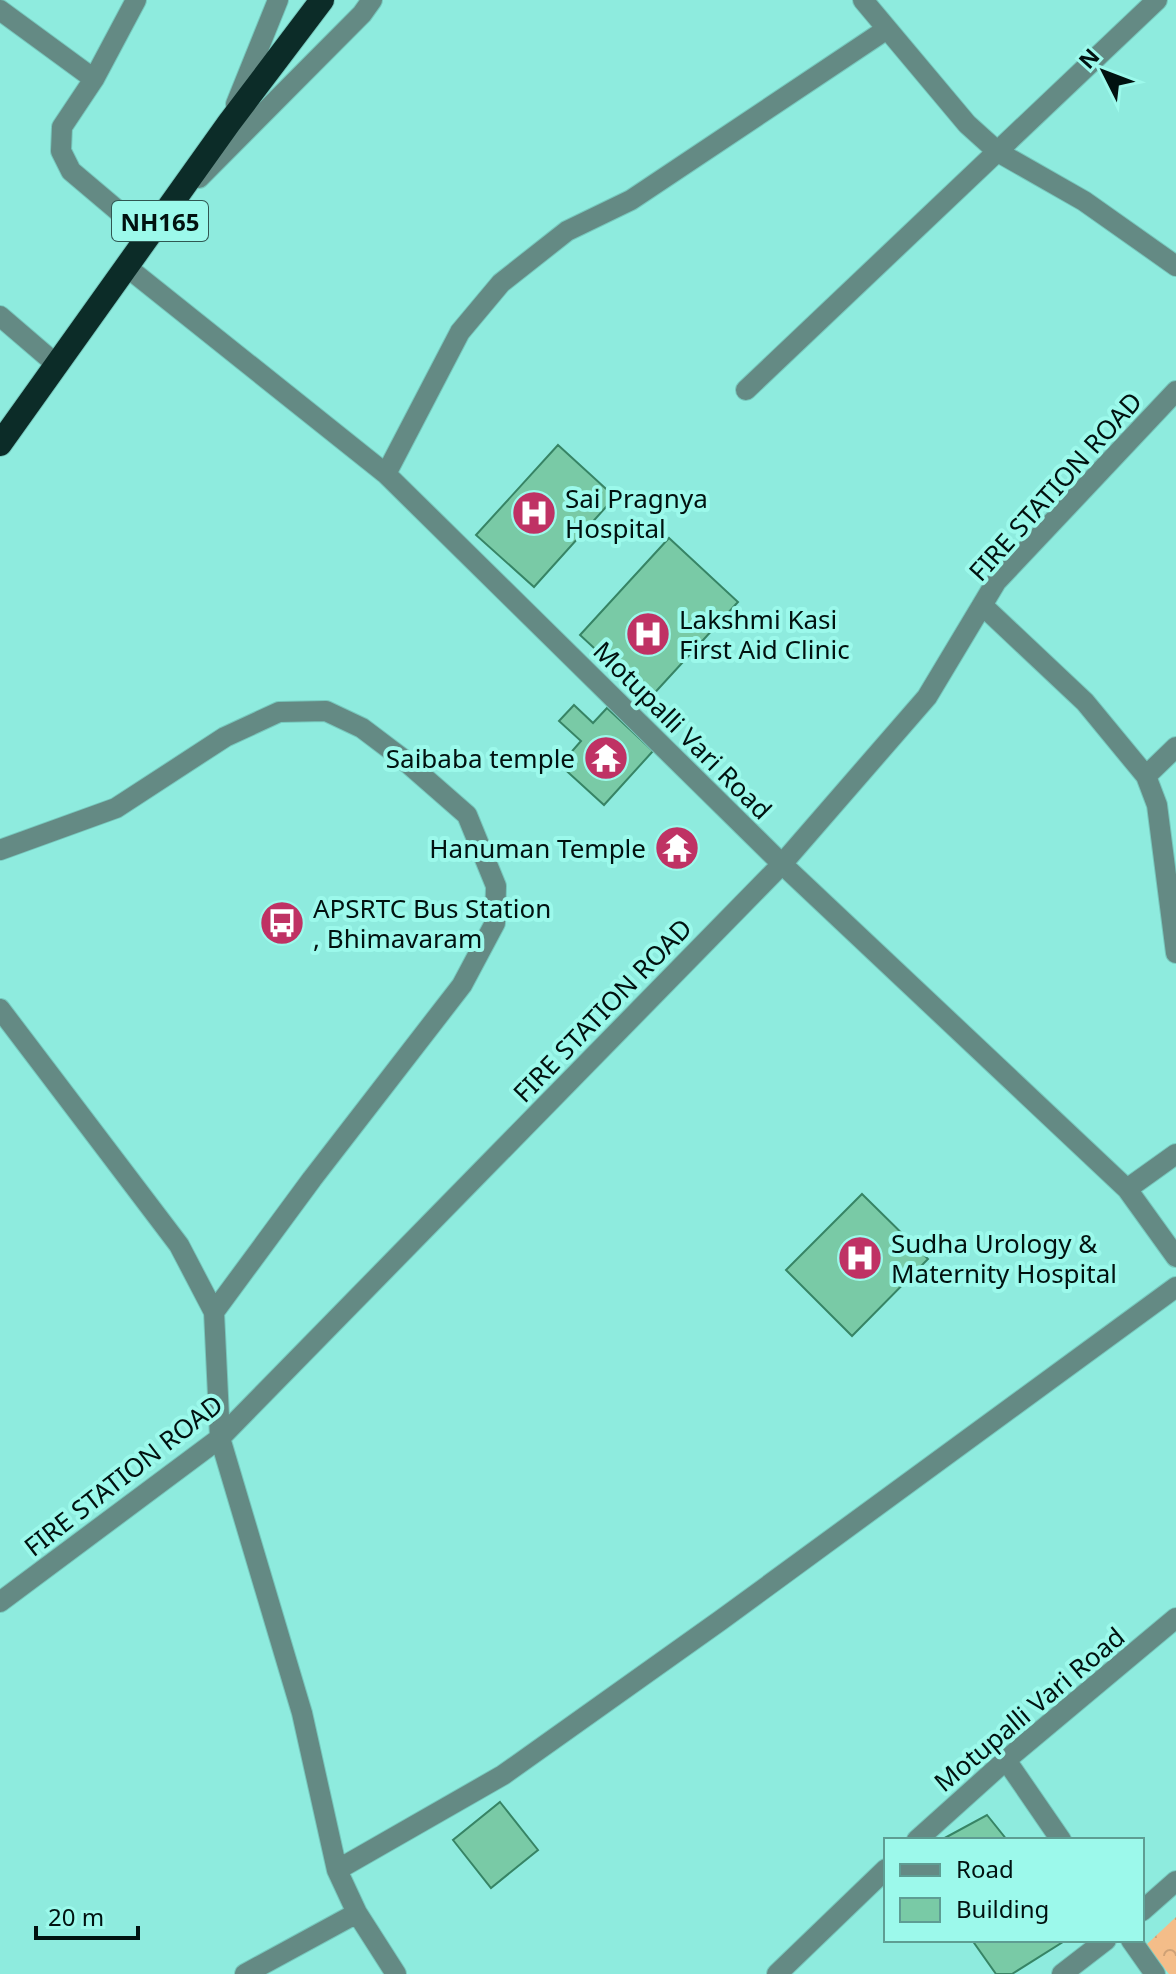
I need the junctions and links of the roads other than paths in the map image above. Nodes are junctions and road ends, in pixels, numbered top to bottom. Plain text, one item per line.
1 (136, 0) edge
2 (278, 0) edge
3 (322, 0) edge
4 (372, 0) edge
5 (1157, 0) edge
6 (869, 2) edge
7 (0, 10) edge
8 (887, 29) junction
9 (94, 79) junction
10 (229, 123) junction
11 (998, 152) junction
12 (167, 210) junction
13 (149, 237) junction
14 (1176, 266) edge
15 (128, 268) junction
16 (0, 316) edge
17 (57, 365) junction
18 (746, 390) dead end
19 (1176, 391) edge
20 (0, 444) edge
21 (386, 474) junction
22 (982, 605) junction
23 (1176, 747) edge
24 (1146, 776) junction
25 (0, 850) edge
26 (782, 864) junction
27 (1176, 953) edge
28 (0, 1009) edge
29 (1176, 1154) edge
30 (1127, 1189) junction
31 (1176, 1257) edge
32 (1176, 1287) edge
33 (214, 1312) junction
34 (220, 1438) junction
35 (0, 1602) edge
36 (1176, 1618) edge
37 (1006, 1760) junction
38 (919, 1838) edge
39 (1060, 1838) edge
40 (337, 1870) junction
41 (884, 1871) edge
42 (1176, 1881) edge
43 (1144, 1909) edge
44 (357, 1913) junction
45 (1103, 1942) edge
46 (1132, 1942) edge
47 (245, 1974) edge
48 (396, 1974) edge
49 (777, 1974) edge
50 (1062, 1974) edge
51 (1155, 1974) edge

1 - 9 street
2 - 10 street
3 - 10 highway, NH165
4 - 12 street
5 - 11 street
6 - 8 street
7 - 9 street
8 - 11 street
8 - 21 street
9 - 13 street
10 - 12 highway, NH165
11 - 14 street
11 - 18 street
12 - 13 highway, NH165
13 - 15 highway, NH165
15 - 17 highway, NH165
15 - 21 street, Motupalli Vari Road
16 - 17 street
17 - 20 highway, NH165
19 - 22 street, FIRE STATION ROAD
21 - 26 street, Motupalli Vari Road
22 - 24 street
22 - 26 street, FIRE STATION ROAD
23 - 24 street
24 - 27 street
25 - 33 street
26 - 30 street, Motupalli Vari Road
26 - 34 street, FIRE STATION ROAD
28 - 33 street
29 - 30 street
30 - 31 street, Motupalli Vari Road
32 - 40 street
33 - 34 street
34 - 35 street, FIRE STATION ROAD
34 - 40 street
36 - 37 street, Motupalli Vari Road
37 - 38 street, Motupalli Vari Road
37 - 39 street
40 - 44 street
41 - 49 street
42 - 43 street
44 - 47 street
44 - 48 street
45 - 50 street
46 - 51 street

